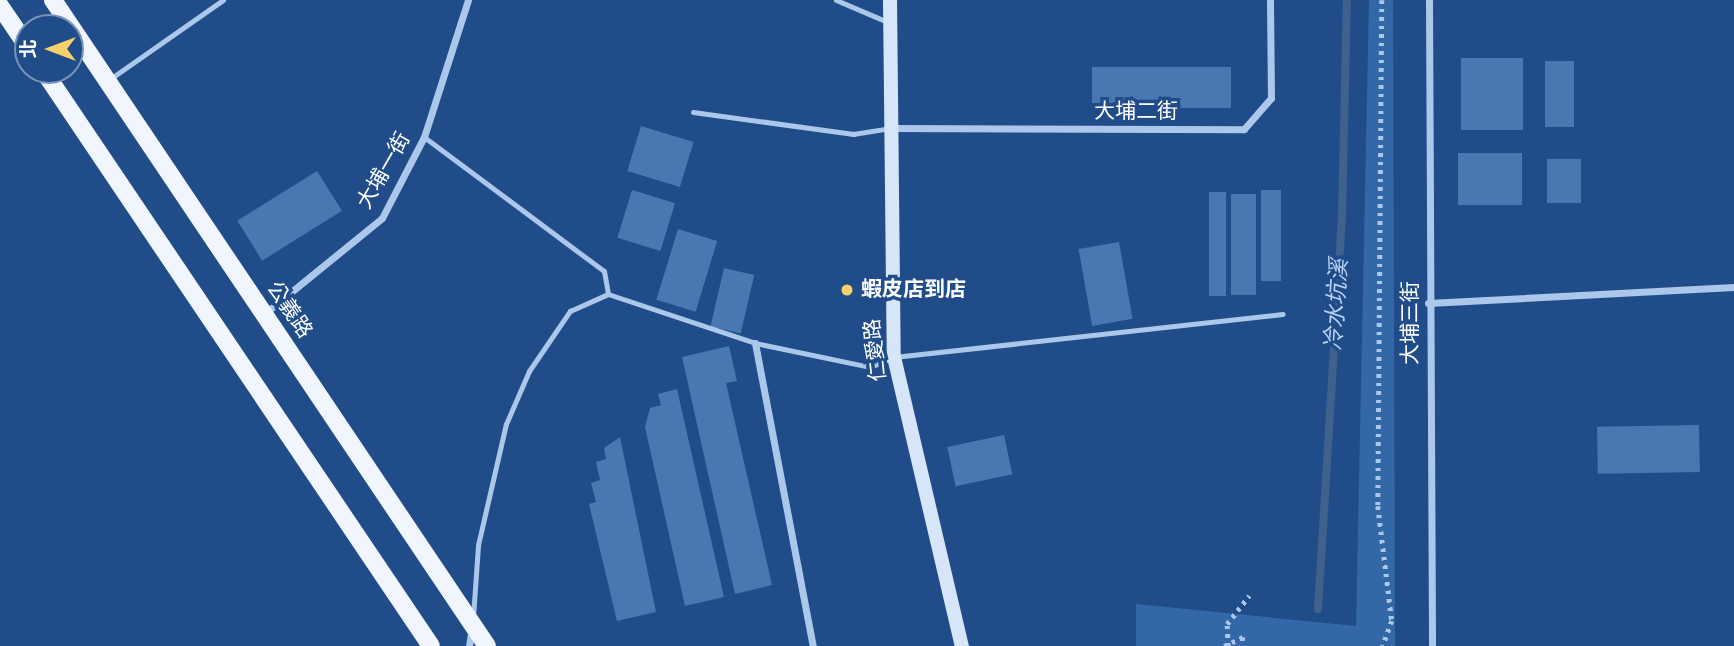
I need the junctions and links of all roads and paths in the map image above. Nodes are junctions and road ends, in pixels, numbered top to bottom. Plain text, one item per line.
1 (53, 0) edge
2 (223, 0) edge
3 (468, 0) edge
4 (836, 0) edge
5 (890, 0) edge
6 (1270, 0) edge
7 (1382, 0) edge
8 (1429, 0) edge
9 (0, 6) edge
10 (890, 23) junction
11 (14, 26) edge
12 (107, 81) junction
13 (52, 84) edge
14 (693, 112) dead end
15 (889, 128) junction
16 (425, 137) junction
17 (1734, 286) edge
18 (608, 294) junction
19 (1428, 303) junction
20 (264, 314) junction
21 (1283, 314) dead end
22 (755, 343) junction
23 (894, 357) junction
24 (1249, 596) dead end
25 (472, 624) junction
26 (1227, 645) edge
27 (431, 646) edge
28 (470, 646) edge
29 (487, 646) edge
30 (813, 646) edge
31 (962, 646) edge
32 (1242, 646) edge
33 (1383, 646) edge
34 (1432, 646) edge

1 - 12 main road, 公義路
2 - 12 lane
3 - 16 street, 大埔一街
4 - 10 lane
5 - 10 street, 仁愛路
6 - 15 street, 大埔二街
7 - 33 path
8 - 19 street, 大埔三街
9 - 11 main road
10 - 15 street, 仁愛路
12 - 20 main road, 公義路
13 - 27 main road
14 - 15 lane
15 - 23 street, 仁愛路
16 - 18 lane
16 - 20 street, 大埔一街
17 - 19 street
18 - 22 lane
18 - 25 lane
19 - 34 street, 大埔三街
20 - 25 main road, 公義路
21 - 23 lane
22 - 23 lane
22 - 30 street
23 - 31 street, 仁愛路
24 - 26 path
25 - 28 street
25 - 29 main road, 公義路
26 - 32 path

